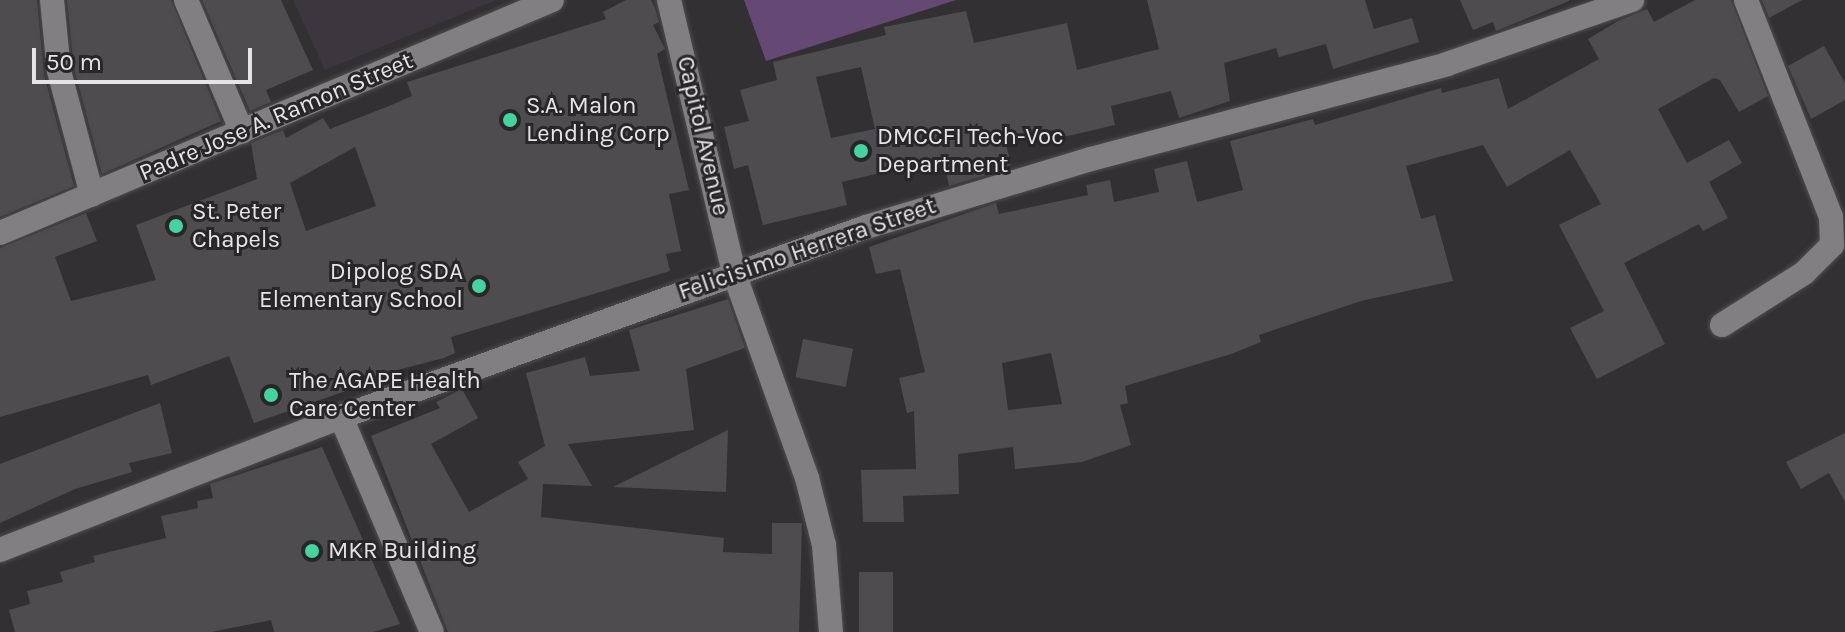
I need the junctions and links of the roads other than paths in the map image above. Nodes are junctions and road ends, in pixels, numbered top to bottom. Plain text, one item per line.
1 (52, 0) edge
2 (186, 0) edge
3 (552, 0) edge
4 (669, 0) edge
5 (1632, 0) edge
6 (1746, 0) edge
7 (242, 132) junction
8 (92, 195) junction
9 (0, 233) edge
10 (734, 273) junction
11 (1722, 325) dead end
12 (341, 417) junction
13 (0, 550) edge
14 (432, 632) edge
15 (831, 632) edge

1 - 8 street
2 - 7 street
3 - 7 street, Padre Jose A. Ramon Street
4 - 10 street, Capitol Avenue
5 - 10 street, Felicisimo Herrera Street
6 - 11 street
7 - 8 street, Padre Jose A. Ramon Street
8 - 9 street, Padre Jose A. Ramon Street
10 - 12 street, Felicisimo Herrera Street
10 - 15 street, Capitol Avenue
12 - 13 street, Felicisimo Herrera Street
12 - 14 street

